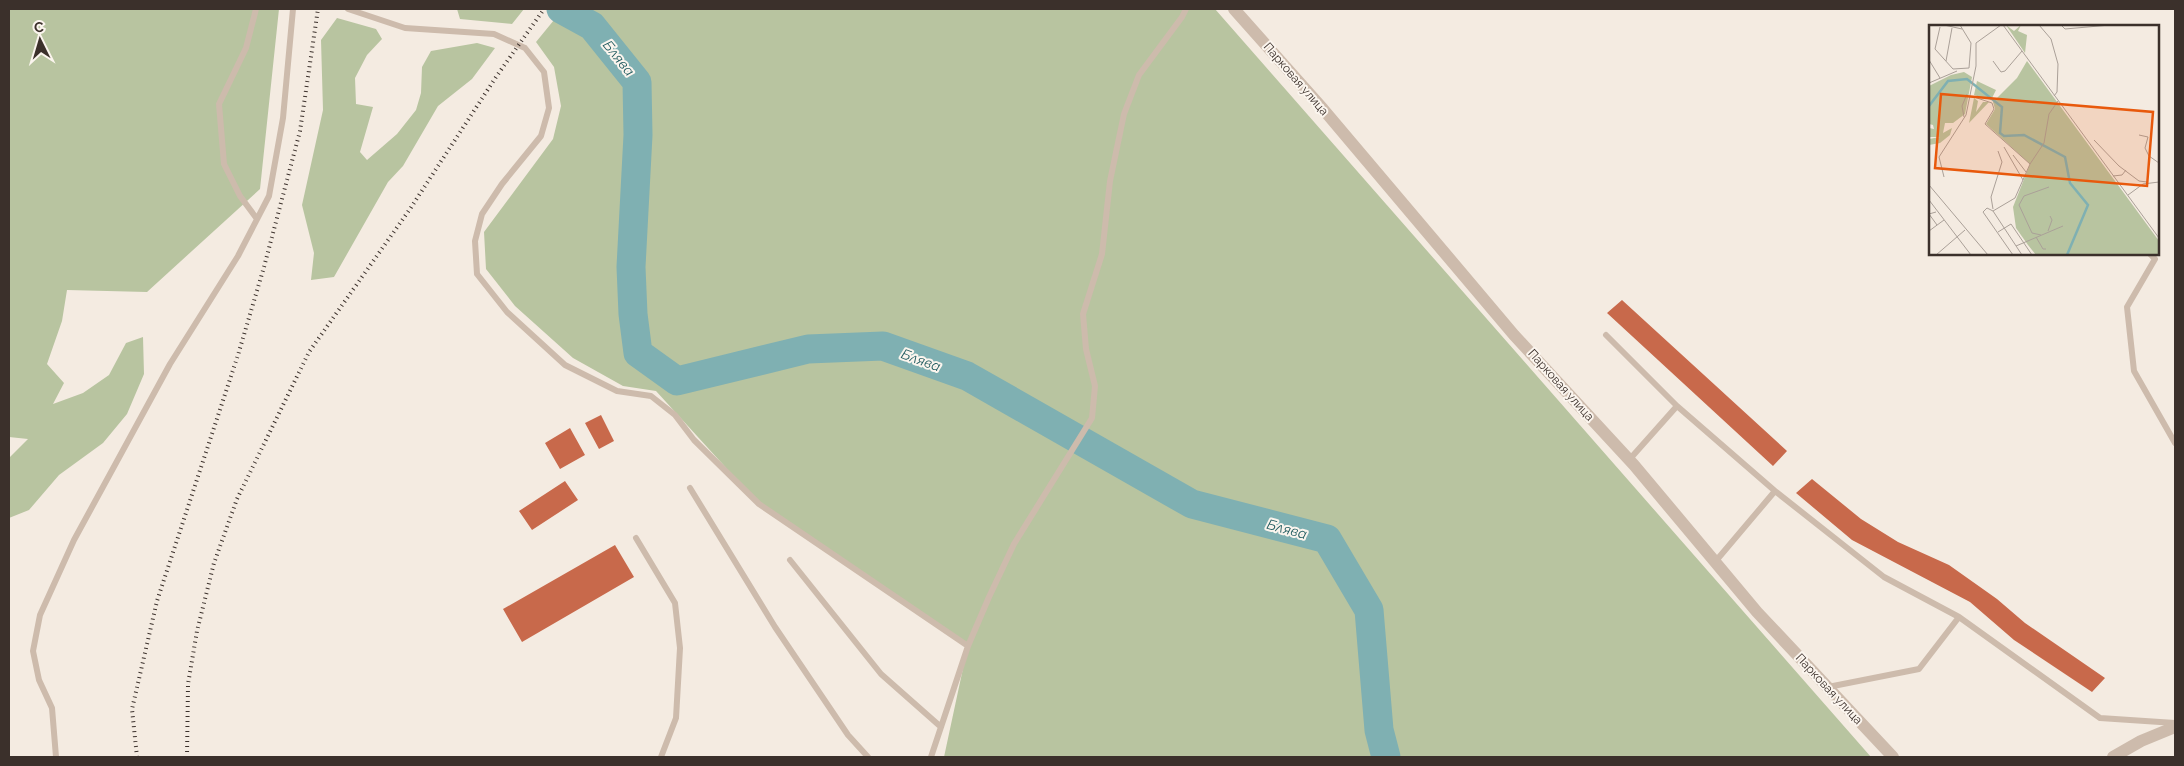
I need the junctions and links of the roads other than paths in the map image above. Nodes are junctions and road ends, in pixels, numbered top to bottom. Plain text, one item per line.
1 (256, 9) edge
2 (293, 9) edge
3 (348, 9) edge
4 (1186, 9) edge
5 (1234, 9) edge
6 (257, 219) junction
7 (2151, 255) edge
8 (1606, 335) dead end
9 (1677, 406) junction
10 (2175, 443) edge
11 (1629, 460) junction
12 (690, 488) dead end
13 (1775, 491) junction
14 (636, 538) dead end
15 (790, 560) dead end
16 (1715, 562) junction
17 (1959, 617) junction
18 (968, 646) junction
19 (1827, 687) junction
20 (2175, 723) edge
21 (941, 727) junction
22 (2175, 727) edge
23 (56, 757) edge
24 (661, 757) edge
25 (868, 757) edge
26 (931, 757) edge
27 (1893, 757) edge
28 (2113, 757) edge

1 - 6 lane
2 - 6 lane
3 - 18 lane
4 - 18 lane
5 - 11 street, Парковая улица
6 - 23 lane
7 - 10 lane
8 - 9 lane
9 - 11 lane
9 - 13 lane
11 - 16 street, Парковая улица
12 - 25 lane
13 - 16 lane
13 - 17 lane
14 - 24 lane
15 - 21 lane
16 - 19 street, Парковая улица
17 - 19 lane
17 - 20 lane
18 - 21 lane
19 - 27 street, Парковая улица
21 - 26 lane
22 - 28 street

